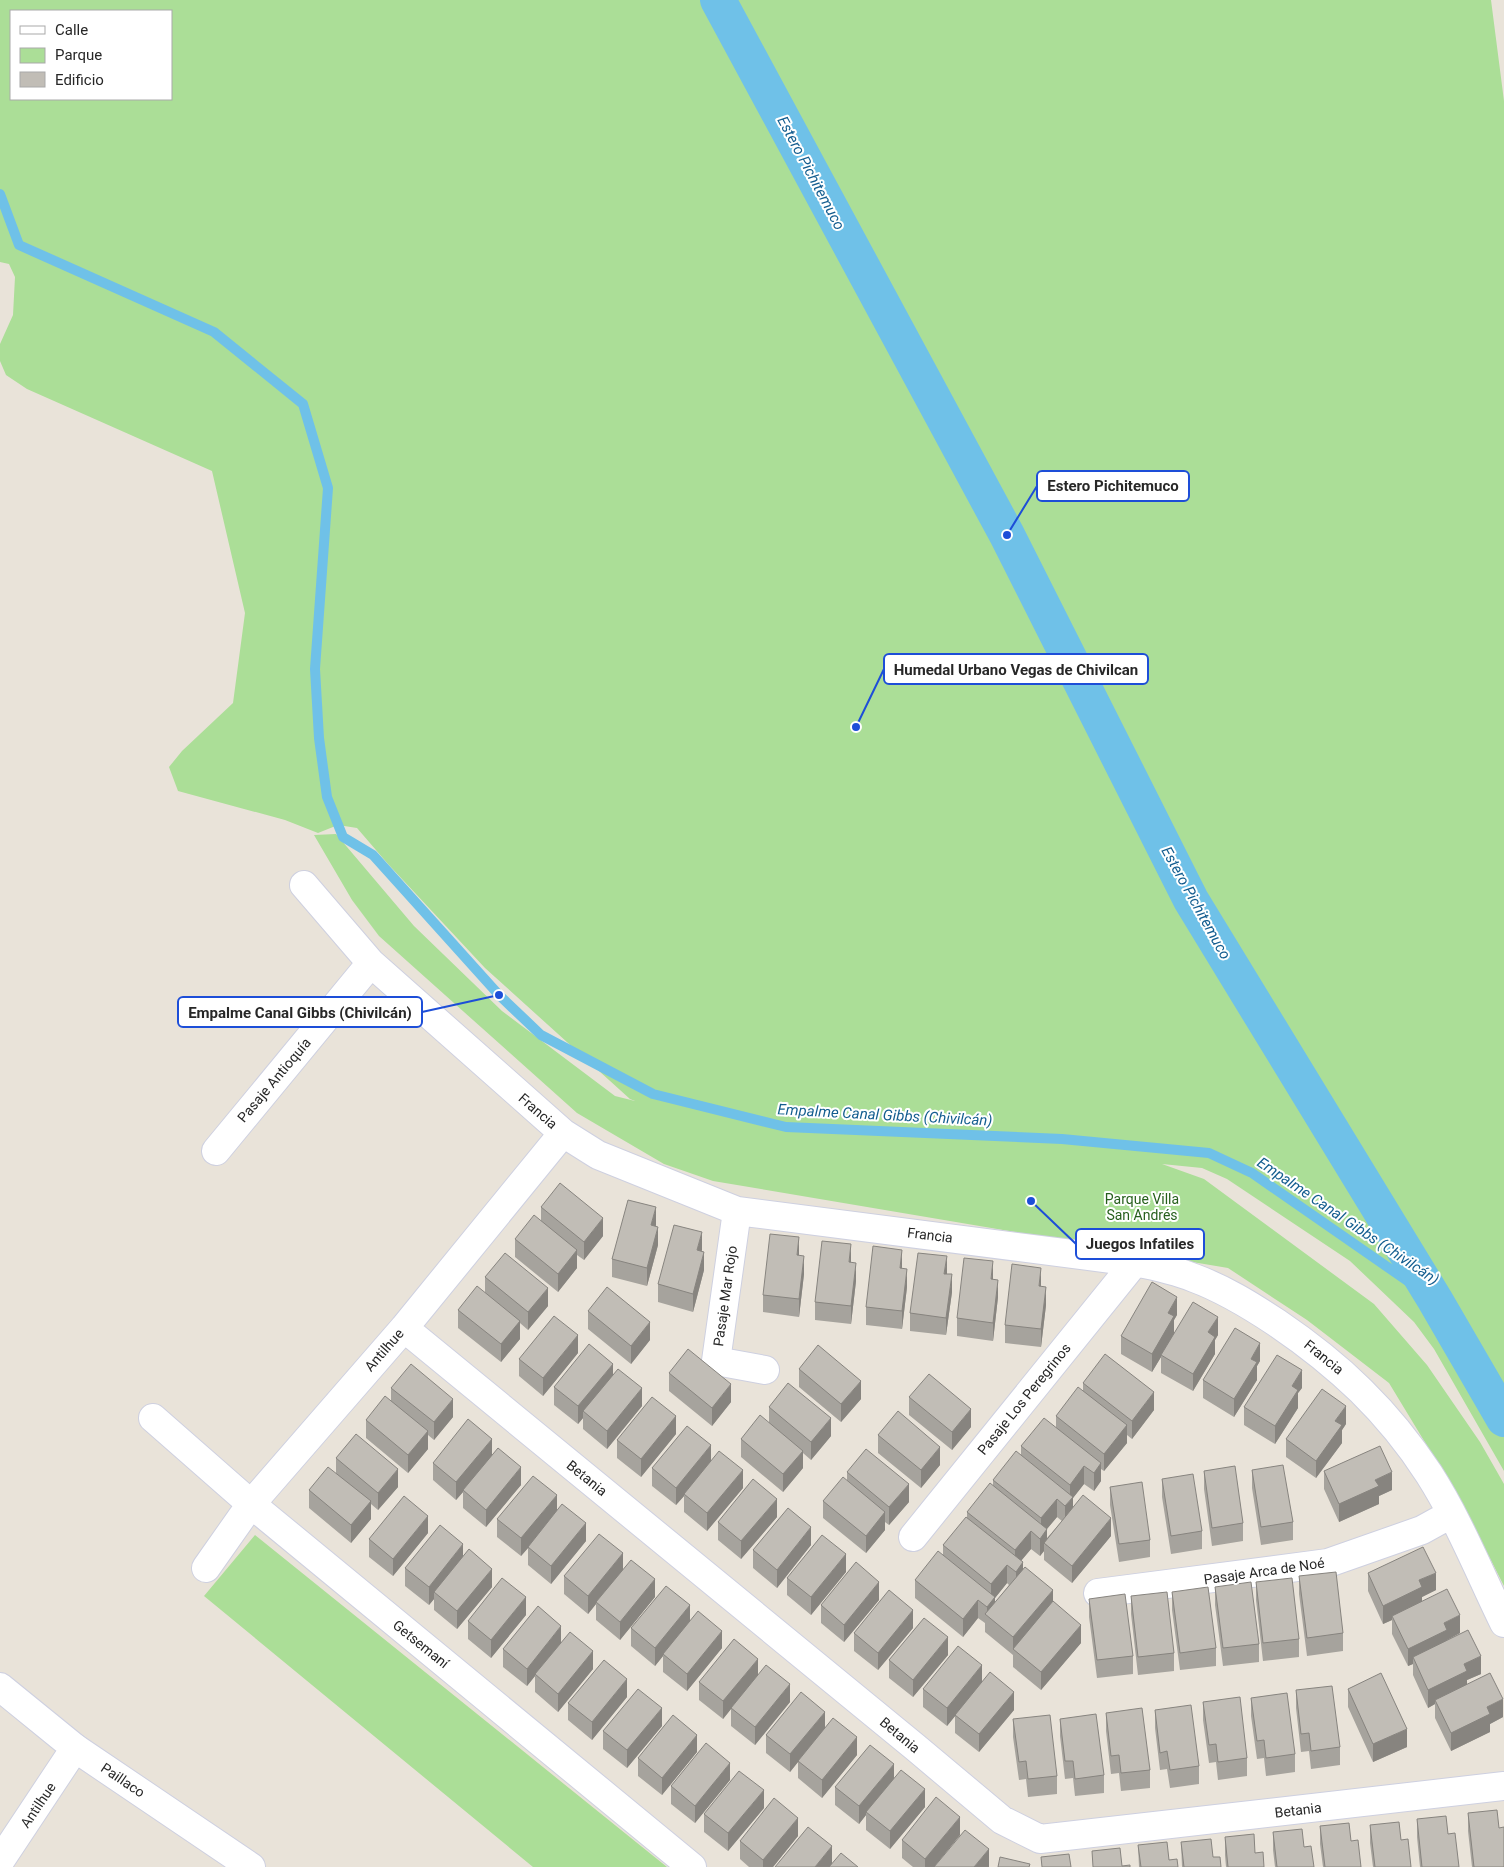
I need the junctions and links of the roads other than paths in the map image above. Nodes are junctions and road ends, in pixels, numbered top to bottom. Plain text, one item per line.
1 (304, 885) dead end
2 (371, 963) junction
3 (563, 1133) junction
4 (216, 1150) dead end
5 (737, 1210) junction
6 (1135, 1262) junction
7 (404, 1328) junction
8 (765, 1370) dead end
9 (153, 1418) dead end
10 (251, 1504) junction
11 (1451, 1514) junction
12 (913, 1537) dead end
13 (206, 1568) dead end
14 (1098, 1592) dead end
15 (1504, 1623) edge
16 (0, 1687) edge
17 (75, 1748) junction
18 (1504, 1786) edge
19 (0, 1861) edge
20 (251, 1867) edge
21 (692, 1867) edge

1 - 2 street, Francia
2 - 3 street, Francia
2 - 4 street, Pasaje Antioquía
3 - 5 street, Francia
3 - 7 street, Antilhue
5 - 6 street, Francia
5 - 8 street, Pasaje Mar Rojo
6 - 11 street, Francia
6 - 12 street, Pasaje Los Peregrinos
7 - 10 street, Antilhue
7 - 18 street, Betania
9 - 10 street, Getsemaní
10 - 13 street, Antilhue
10 - 21 street, Getsemaní
11 - 14 street, Pasaje Arca de Noé
11 - 15 street, Francia
16 - 17 street, Paillaco
17 - 19 street, Antilhue
17 - 20 street, Paillaco

